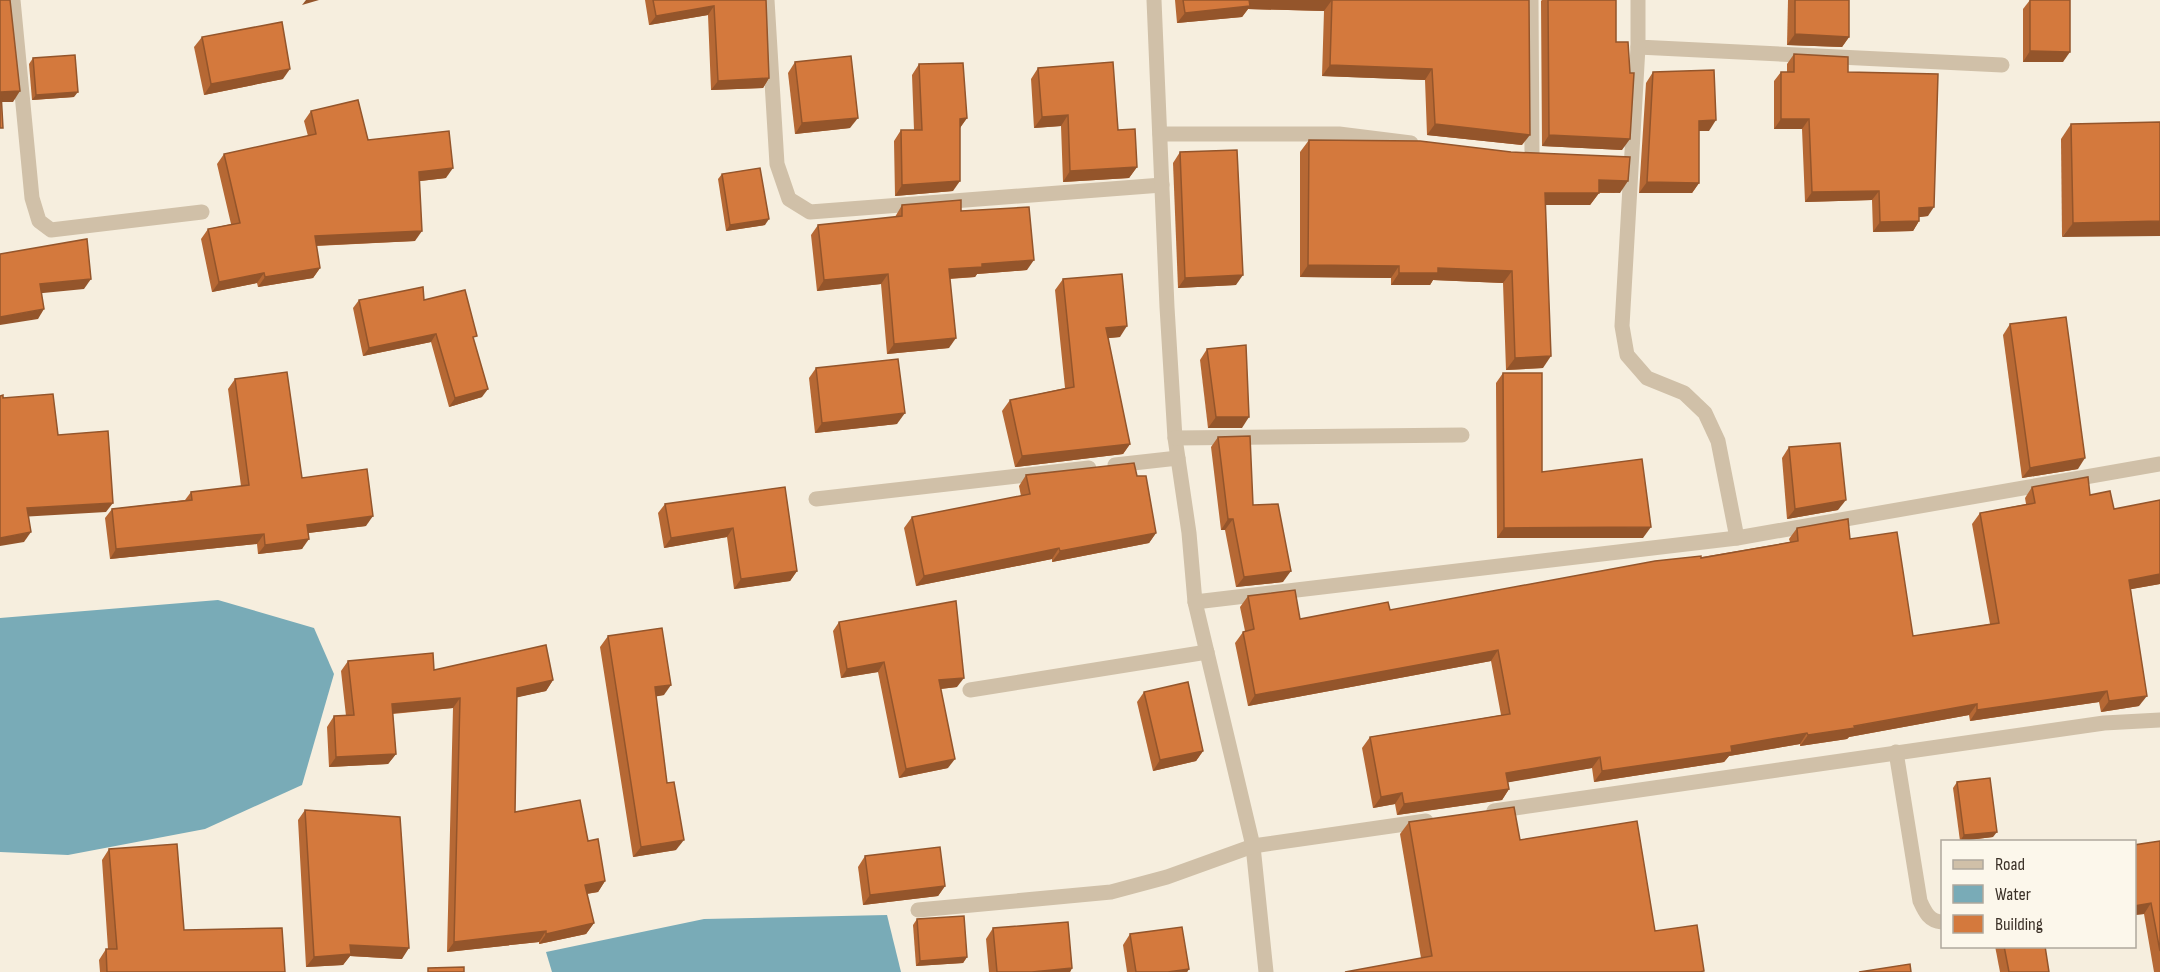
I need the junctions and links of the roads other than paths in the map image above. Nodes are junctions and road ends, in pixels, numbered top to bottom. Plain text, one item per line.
1 (13, 0) edge
2 (767, 0) edge
3 (1154, 0) edge
4 (1531, 0) edge
5 (1638, 0) edge
6 (1638, 47) junction
7 (2002, 65) dead end
8 (1160, 134) junction
9 (1421, 144) edge
10 (1513, 155) edge
11 (1162, 185) junction
12 (202, 212) dead end
13 (1462, 435) dead end
14 (1175, 438) junction
15 (1178, 458) junction
16 (2160, 464) edge
17 (816, 499) dead end
18 (1737, 538) junction
19 (1195, 602) junction
20 (1207, 652) junction
21 (970, 690) dead end
22 (2160, 720) edge
23 (1896, 752) junction
24 (1475, 814) edge
25 (1440, 819) edge
26 (1253, 846) junction
27 (918, 910) edge
28 (1941, 922) edge
29 (1266, 972) edge

1 - 12 street
2 - 11 street
3 - 8 street
4 - 10 street
5 - 6 street
6 - 7 street
6 - 18 street
8 - 9 street
8 - 11 street
11 - 14 street
13 - 14 street
14 - 15 street
15 - 17 street
15 - 19 street
16 - 18 street
18 - 19 street
19 - 20 street
20 - 21 street
20 - 26 street
22 - 23 street
23 - 24 street
23 - 28 street
25 - 26 street
26 - 27 street
26 - 29 street

